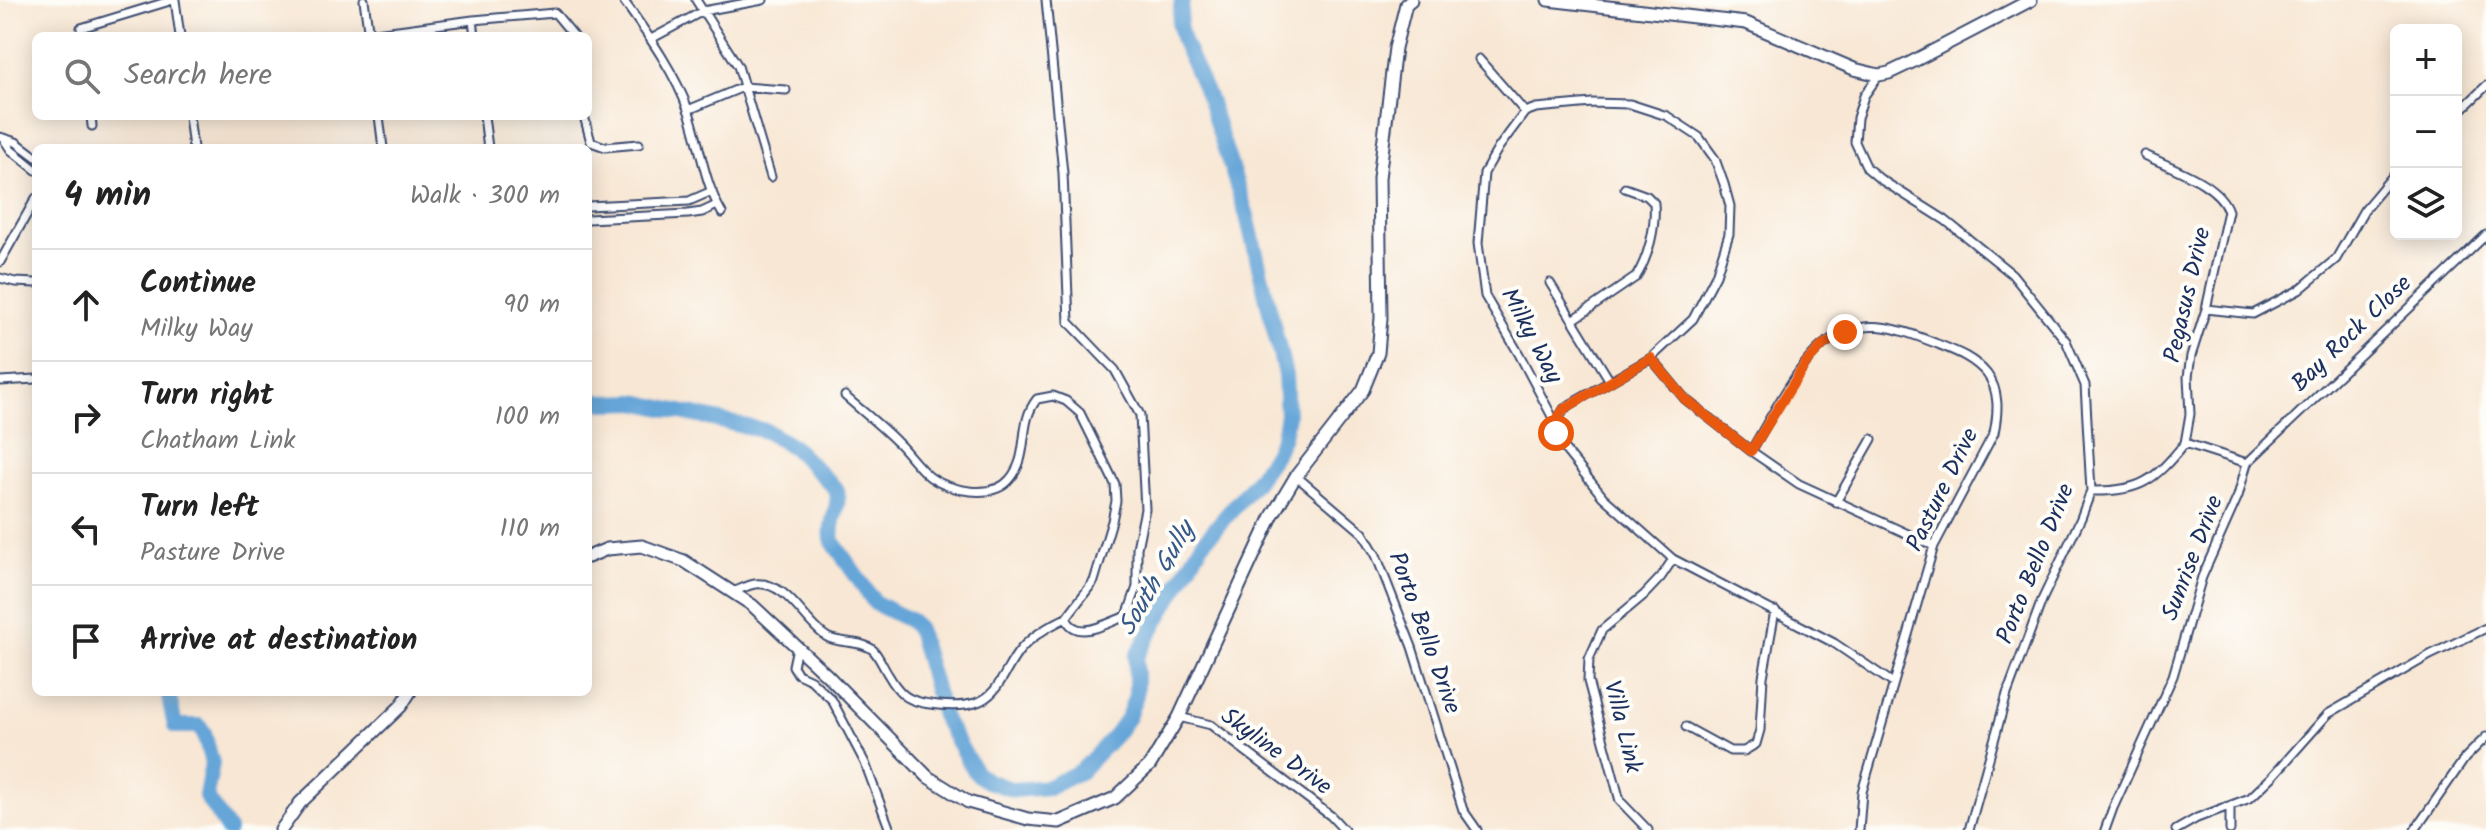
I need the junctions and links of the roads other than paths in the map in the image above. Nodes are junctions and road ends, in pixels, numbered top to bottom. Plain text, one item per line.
1 (174, 0) edge
2 (364, 0) edge
3 (623, 0) edge
4 (696, 0) edge
5 (763, 0) edge
6 (1046, 0) edge
7 (1411, 0) edge
8 (1548, 0) edge
9 (2031, 0) edge
10 (703, 11) junction
11 (473, 20) junction
12 (82, 32) edge
13 (179, 32) edge
14 (368, 32) edge
15 (389, 32) edge
16 (474, 32) edge
17 (571, 32) edge
18 (651, 39) junction
19 (1479, 59) dead end
20 (1879, 75) junction
21 (2486, 86) edge
22 (743, 87) junction
23 (786, 90) dead end
24 (2462, 109) edge
25 (688, 110) junction
26 (1525, 112) junction
27 (91, 120) edge
28 (190, 120) edge
29 (380, 120) edge
30 (484, 120) edge
31 (585, 120) edge
32 (92, 126) dead end
33 (1, 137) edge
34 (192, 144) edge
35 (382, 144) edge
36 (488, 144) edge
37 (639, 144) dead end
38 (32, 154) edge
39 (2145, 155) dead end
40 (32, 167) edge
41 (771, 177) dead end
42 (2390, 179) edge
43 (1625, 188) dead end
44 (712, 191) junction
45 (32, 205) edge
46 (599, 205) junction
47 (592, 206) edge
48 (601, 218) junction
49 (592, 219) edge
50 (2486, 235) edge
51 (0, 262) edge
52 (0, 278) edge
53 (32, 283) edge
54 (1550, 283) dead end
55 (2206, 309) junction
56 (1573, 320) junction
57 (1651, 358) junction
58 (32, 379) edge
59 (0, 381) edge
60 (1610, 381) junction
61 (845, 396) dead end
62 (1556, 424) junction
63 (1872, 439) dead end
64 (2185, 443) junction
65 (1751, 451) junction
66 (2247, 463) junction
67 (1296, 476) junction
68 (2091, 491) junction
69 (1836, 502) junction
70 (1934, 546) junction
71 (592, 555) edge
72 (1673, 559) junction
73 (732, 592) junction
74 (1775, 611) junction
75 (1066, 618) junction
76 (2486, 628) edge
77 (797, 647) junction
78 (1893, 683) junction
79 (407, 696) edge
80 (1179, 717) junction
81 (1686, 727) dead end
82 (2486, 737) edge
83 (2230, 806) junction
84 (281, 830) edge
85 (890, 830) edge
86 (1344, 830) edge
87 (1477, 830) edge
88 (1648, 830) edge
89 (1859, 830) edge
90 (1969, 830) edge
91 (2105, 830) edge
92 (2176, 830) edge
93 (2230, 830) edge
94 (2415, 830) edge

1 - 12 street
1 - 13 street
2 - 14 street
3 - 18 street
4 - 10 street
5 - 10 street
6 - 75 street
7 - 67 main road
8 - 20 main road
9 - 20 main road
10 - 18 street
10 - 22 street
11 - 15 street
11 - 16 street
11 - 17 street
18 - 25 street
19 - 26 street
20 - 68 street, Porto Bello Drive
21 - 24 street
22 - 23 street
22 - 25 street
22 - 41 street
25 - 44 street
26 - 57 street, Milky Way
26 - 62 street, Milky Way
27 - 32 street
28 - 34 street
29 - 35 street
30 - 36 street
31 - 37 street
33 - 38 street
33 - 40 street
39 - 55 street, Pegasus Drive
42 - 55 street
43 - 56 street
44 - 46 street
44 - 48 street
45 - 51 street
46 - 47 street
46 - 48 street
48 - 49 street
50 - 66 street, Bay Rock Close
52 - 53 street
54 - 56 street
55 - 64 street, Pegasus Drive
56 - 60 street
57 - 60 street, Milky Way
57 - 65 street
58 - 59 street
60 - 62 street, Milky Way
61 - 75 street
62 - 72 street, Milky Way
63 - 69 street
64 - 66 street
64 - 68 street
65 - 69 street
65 - 70 street, Pasture Drive
66 - 91 street, Sunrise Drive
67 - 80 main road
67 - 87 street, Porto Bello Drive
68 - 90 street, Porto Bello Drive
69 - 70 street
70 - 78 street, Pasture Drive
71 - 73 main road
72 - 74 street, Milky Way
72 - 88 street, Villa Link
73 - 75 street
73 - 77 main road
74 - 78 street, Milky Way
74 - 81 street
76 - 83 street
77 - 80 main road
77 - 85 street
78 - 89 street, Pasture Drive
79 - 84 main road
80 - 86 street, Skyline Drive
82 - 94 street
83 - 92 street
83 - 93 street

